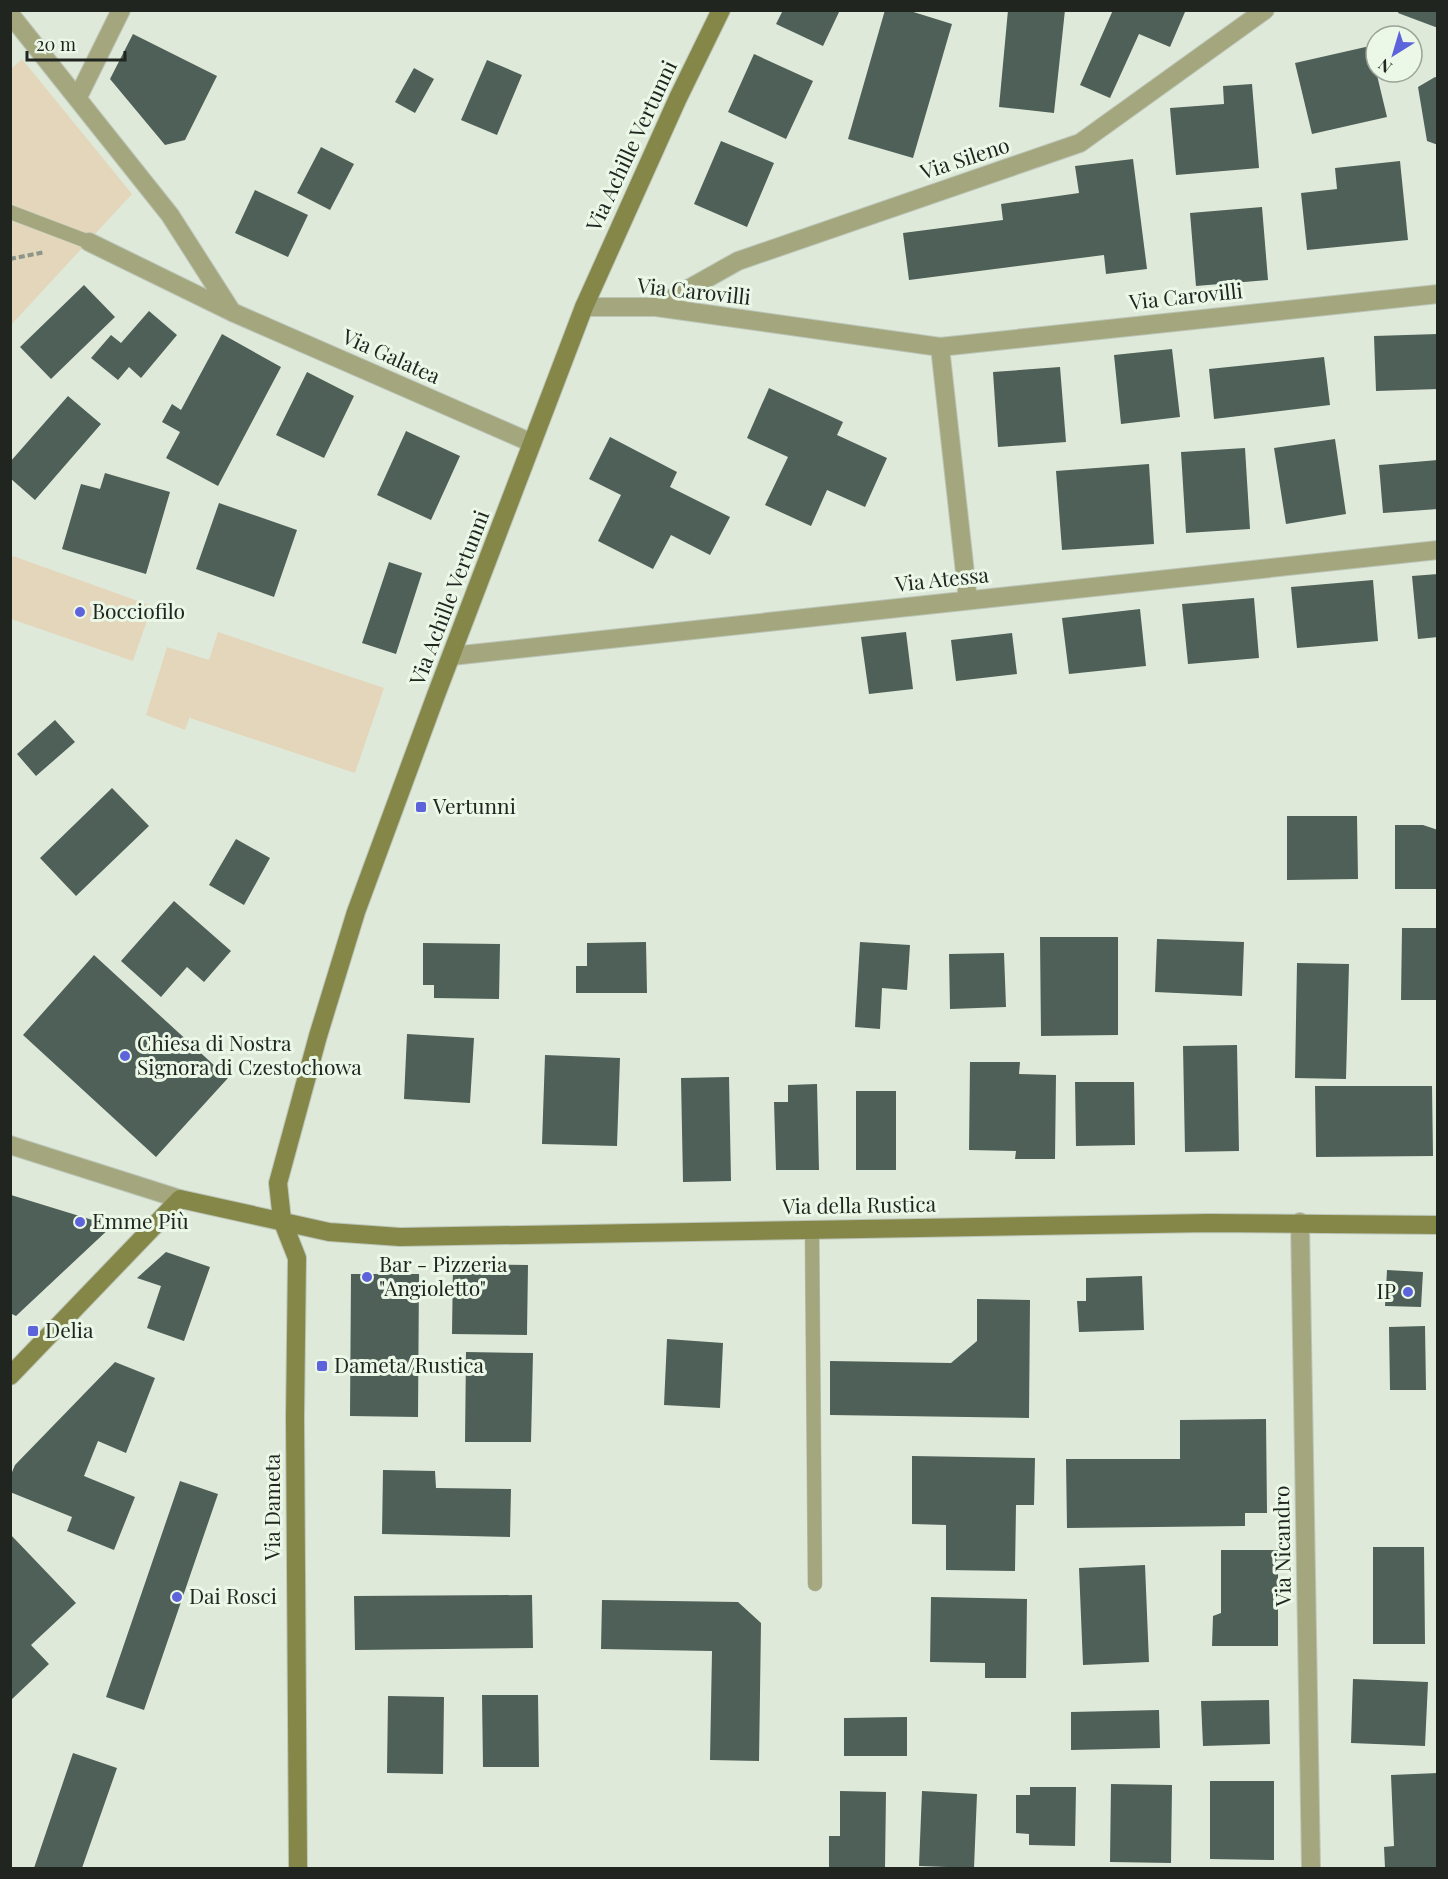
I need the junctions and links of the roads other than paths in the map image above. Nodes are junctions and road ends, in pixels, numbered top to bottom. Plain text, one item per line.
1 (121, 10) edge
2 (721, 10) edge
3 (1265, 10) edge
4 (10, 14) edge
5 (78, 97) junction
6 (10, 212) edge
7 (89, 242) joint
8 (1437, 294) edge
9 (585, 307) junction
10 (656, 307) junction
11 (232, 312) junction
12 (940, 346) junction
13 (532, 443) junction
14 (1437, 550) edge
15 (968, 600) junction
16 (452, 656) junction
17 (10, 1145) edge
18 (180, 1199) junction
19 (282, 1220) junction
20 (1300, 1222) junction
21 (1437, 1225) edge
22 (812, 1229) junction
23 (10, 1376) edge
24 (815, 1584) dead end
25 (298, 1869) edge
26 (1311, 1869) edge

1 - 5 street
2 - 9 street, Via Achille Vertunni
3 - 10 street, Via Sileno
4 - 5 street
5 - 11 street
6 - 7 lane
7 - 11 street, Via Galatea
8 - 12 street, Via Carovilli
9 - 10 street, Via Carovilli
9 - 13 street, Via Achille Vertunni
10 - 12 street, Via Carovilli
11 - 13 street, Via Galatea
12 - 15 street
13 - 16 street, Via Achille Vertunni
14 - 15 street, Via Atessa
15 - 16 street, Via Atessa
16 - 19 street, Via Achille Vertunni
17 - 18 street
18 - 19 street, Via della Rustica
18 - 23 street
19 - 22 street, Via della Rustica
19 - 25 street, Via Dameta
20 - 21 street, Via della Rustica
20 - 22 street, Via della Rustica
20 - 26 street, Via Nicandro
22 - 24 lane

